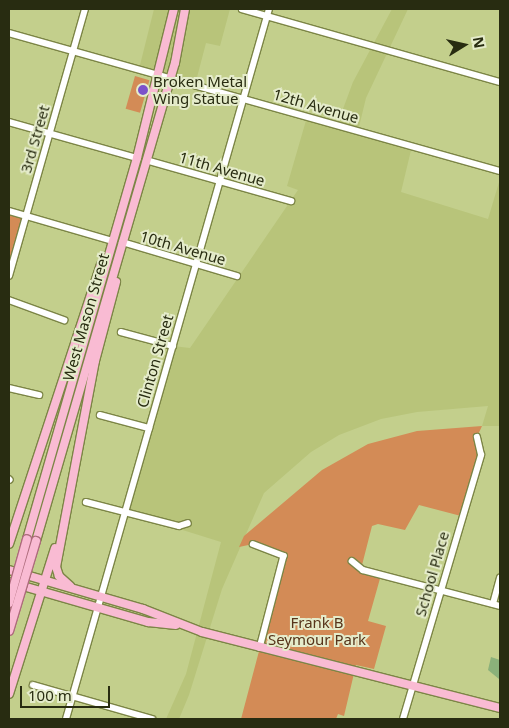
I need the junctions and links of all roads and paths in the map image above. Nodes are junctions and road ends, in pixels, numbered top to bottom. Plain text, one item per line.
1 (85, 9) edge
2 (174, 9) edge
3 (185, 9) edge
4 (242, 9) edge
5 (270, 9) edge
6 (267, 16) junction
7 (9, 33) edge
8 (73, 51) junction
9 (159, 75) junction
10 (170, 78) junction
11 (500, 82) edge
12 (244, 99) junction
13 (9, 122) edge
14 (50, 133) junction
15 (137, 158) junction
16 (146, 160) junction
17 (500, 172) edge
18 (220, 181) junction
19 (291, 201) dead end
20 (9, 211) edge
21 (26, 216) junction
22 (122, 242) junction
23 (112, 243) junction
24 (119, 253) junction
25 (196, 265) junction
26 (9, 276) edge
27 (237, 276) dead end
28 (9, 300) edge
29 (64, 320) dead end
30 (122, 332) dead end
31 (173, 346) junction
32 (9, 388) edge
33 (39, 395) dead end
34 (100, 415) dead end
35 (149, 428) junction
36 (477, 437) dead end
37 (86, 502) dead end
38 (125, 512) junction
39 (64, 518) junction
40 (188, 523) dead end
41 (32, 540) junction
42 (9, 544) edge
43 (253, 544) dead end
44 (352, 561) dead end
45 (9, 570) edge
46 (500, 578) edge
47 (47, 581) junction
48 (9, 582) edge
49 (74, 589) junction
50 (440, 591) junction
51 (44, 592) junction
52 (101, 597) junction
53 (9, 604) edge
54 (493, 604) junction
55 (500, 606) edge
56 (98, 608) junction
57 (178, 625) junction
58 (9, 632) edge
59 (260, 648) junction
60 (33, 684) dead end
61 (413, 685) junction
62 (9, 694) edge
63 (72, 696) junction
64 (500, 708) edge
65 (66, 719) edge
66 (152, 719) edge
67 (403, 719) edge

1 - 8 street, 3rd Street
2 - 9 main road, West Mason Street
3 - 10 main road, West Mason Street
4 - 6 street
5 - 6 street, Clinton Street
6 - 11 street
6 - 12 street, Clinton Street
7 - 8 street, 12th Avenue
8 - 9 street, 12th Avenue
8 - 14 street, 3rd Street
9 - 10 street, 12th Avenue
9 - 15 main road, West Mason Street
10 - 12 street, 12th Avenue
10 - 16 main road, West Mason Street
12 - 17 street, 12th Avenue
12 - 18 street, Clinton Street
13 - 14 street
14 - 15 street
14 - 21 street, 3rd Street
15 - 23 main road, West Mason Street
16 - 18 street, 11th Avenue
16 - 22 main road, West Mason Street
18 - 19 street, 11th Avenue
18 - 25 street, Clinton Street
20 - 21 street
21 - 23 street
21 - 26 street, 3rd Street
22 - 24 main road, West Mason Street
22 - 25 street, 10th Avenue
23 - 41 main road, West Mason Street
23 - 42 main road
24 - 39 main road
24 - 41 main road, West Mason Street
25 - 27 street, 10th Avenue
25 - 31 street, Clinton Street
28 - 29 street
30 - 31 street
31 - 35 street, Clinton Street
32 - 33 street
34 - 35 street
35 - 38 street, Clinton Street
36 - 50 street, School Place
37 - 38 street
38 - 40 street
38 - 52 street, Clinton Street
39 - 47 main road
39 - 49 main road
41 - 53 main road, West Mason Street, bridge
41 - 58 main road, West Mason Street, bridge
43 - 59 street
44 - 50 street
45 - 47 main road
46 - 54 street
47 - 49 main road
47 - 51 main road
48 - 51 main road
49 - 52 main road
50 - 54 street
50 - 61 street, School Place
51 - 56 main road
51 - 62 main road
52 - 56 street, Clinton Street
52 - 57 main road
54 - 55 street
56 - 57 main road
56 - 63 street, Clinton Street
57 - 59 main road
59 - 61 main road
60 - 63 street
61 - 64 main road
61 - 67 street, School Place
63 - 65 street, Clinton Street
63 - 66 street

